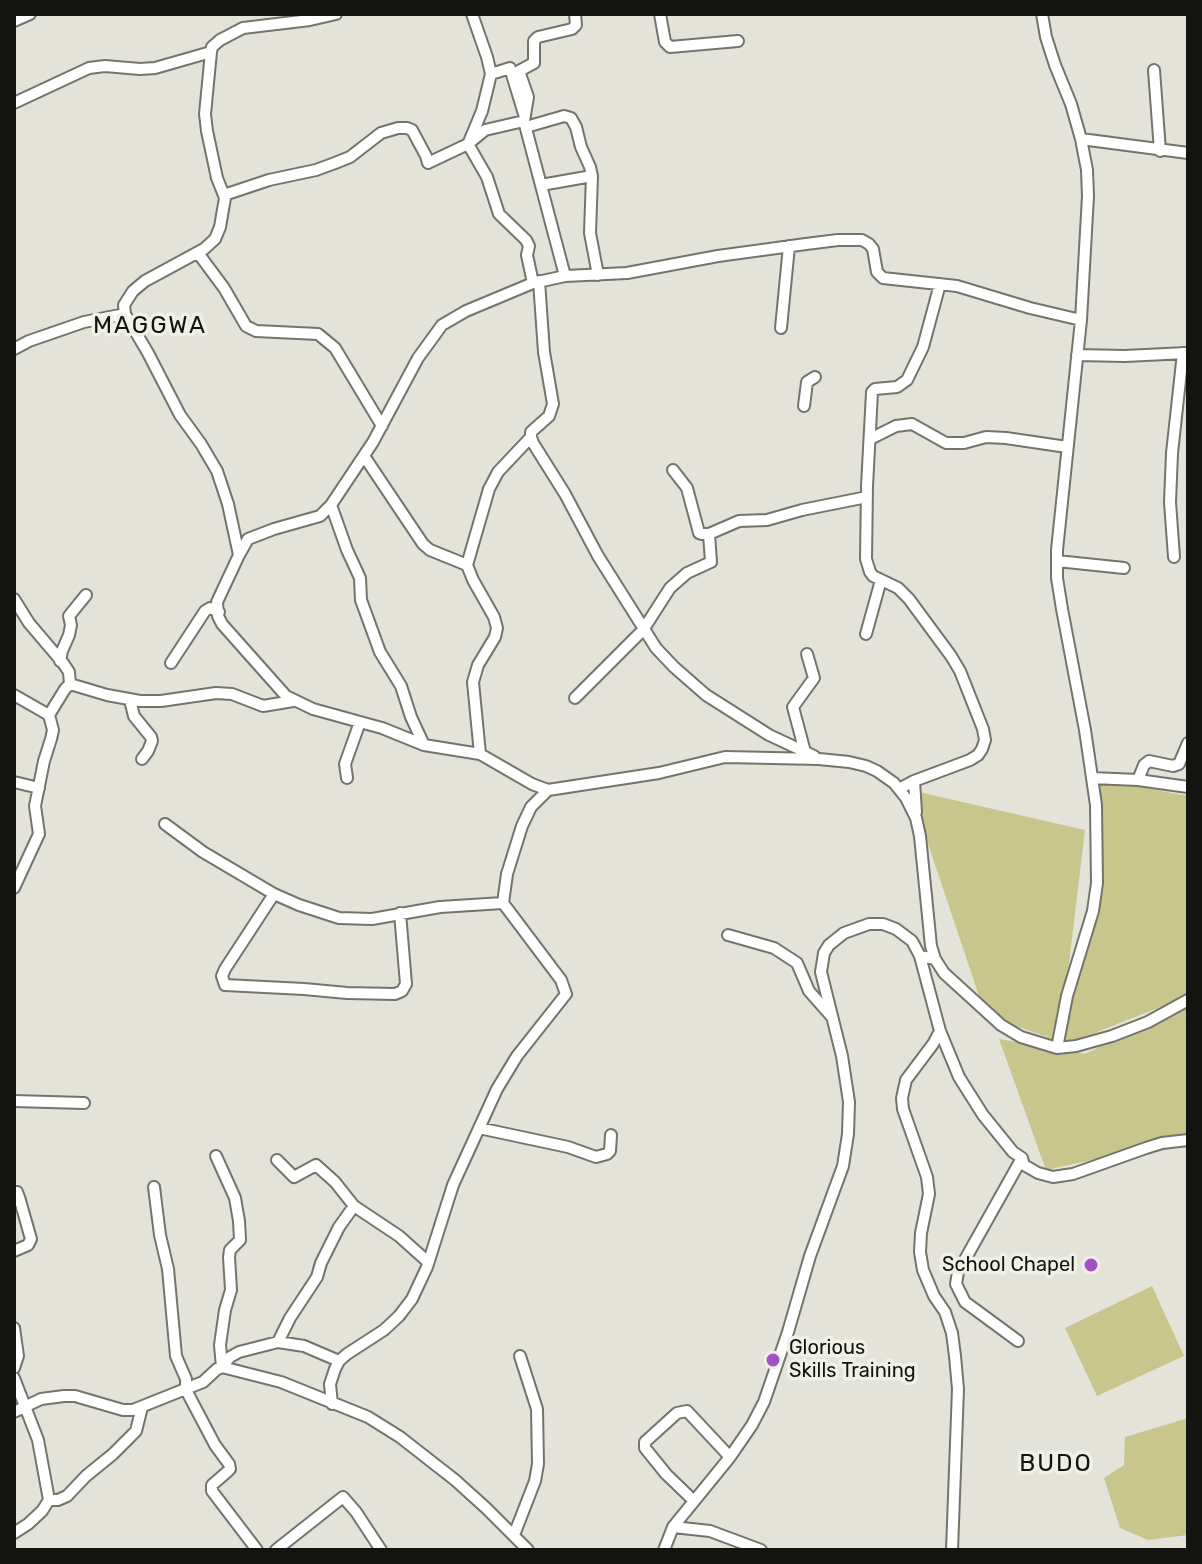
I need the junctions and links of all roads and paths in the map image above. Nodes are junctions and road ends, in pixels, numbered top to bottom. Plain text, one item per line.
1 (30, 14) edge
2 (254, 14) edge
3 (336, 14) edge
4 (472, 14) edge
5 (575, 14) edge
6 (660, 14) edge
7 (1042, 14) edge
8 (14, 21) edge
9 (263, 26) junction
10 (738, 41) dead end
11 (211, 52) junction
12 (1154, 70) dead end
13 (491, 74) junction
14 (14, 103) edge
15 (525, 121) junction
16 (1081, 139) junction
17 (468, 144) junction
18 (1160, 151) junction
19 (1188, 153) edge
20 (592, 176) junction
21 (541, 185) junction
22 (224, 195) junction
23 (789, 246) junction
24 (198, 253) junction
25 (598, 275) junction
26 (565, 276) junction
27 (536, 282) junction
28 (940, 284) junction
29 (125, 314) junction
30 (1081, 320) junction
31 (781, 328) dead end
32 (14, 349) edge
33 (1185, 353) edge
34 (1077, 355) junction
35 (815, 377) dead end
36 (804, 406) dead end
37 (382, 426) junction
38 (531, 437) junction
39 (870, 439) junction
40 (1067, 447) junction
41 (364, 456) junction
42 (673, 470) dead end
43 (867, 497) junction
44 (331, 505) junction
45 (709, 534) junction
46 (239, 555) junction
47 (1174, 557) dead end
48 (1057, 561) junction
49 (467, 565) junction
50 (1124, 568) dead end
51 (881, 580) junction
52 (86, 595) dead end
53 (14, 599) edge
54 (219, 612) junction
55 (643, 630) junction
56 (866, 634) dead end
57 (807, 654) dead end
58 (60, 661) junction
59 (171, 663) dead end
60 (70, 684) junction
61 (14, 695) edge
62 (575, 698) dead end
63 (130, 700) junction
64 (293, 701) junction
65 (49, 715) junction
66 (360, 722) junction
67 (1188, 743) edge
68 (424, 745) junction
69 (805, 752) junction
70 (480, 754) junction
71 (142, 759) dead end
72 (819, 759) junction
73 (347, 778) dead end
74 (1092, 778) junction
75 (1138, 780) junction
76 (914, 781) junction
77 (14, 782) edge
78 (1188, 787) edge
79 (39, 788) junction
80 (899, 789) junction
81 (548, 790) junction
82 (916, 818) junction
83 (165, 824) dead end
84 (14, 888) edge
85 (274, 894) junction
86 (503, 903) junction
87 (400, 913) junction
88 (728, 935) dead end
89 (920, 956) junction
90 (935, 959) junction
91 (1188, 1000) edge
92 (832, 1017) junction
93 (940, 1031) junction
94 (1057, 1048) junction
95 (14, 1101) edge
96 (84, 1103) dead end
97 (479, 1128) junction
98 (611, 1135) dead end
99 (1188, 1140) edge
100 (216, 1156) dead end
101 (1022, 1158) junction
102 (277, 1160) dead end
103 (154, 1187) dead end
104 (14, 1192) edge
105 (354, 1206) junction
106 (14, 1251) edge
107 (428, 1262) junction
108 (14, 1328) edge
109 (1018, 1341) dead end
110 (278, 1342) junction
111 (520, 1356) dead end
112 (339, 1361) junction
113 (222, 1367) junction
114 (14, 1368) edge
115 (14, 1378) edge
116 (186, 1390) junction
117 (332, 1404) junction
118 (25, 1405) junction
119 (142, 1407) junction
120 (14, 1412) edge
121 (730, 1457) junction
122 (49, 1500) junction
123 (694, 1501) junction
124 (673, 1527) junction
125 (14, 1533) edge
126 (514, 1535) junction
127 (257, 1550) edge
128 (276, 1550) edge
129 (381, 1550) edge
130 (528, 1550) edge
131 (664, 1550) edge
132 (761, 1550) edge
133 (952, 1550) edge

1 - 8 street
2 - 9 street
3 - 9 street
4 - 13 street
5 - 15 street
6 - 10 street
7 - 16 street
9 - 11 street
11 - 14 street
11 - 22 street
12 - 18 street
13 - 15 street
13 - 17 street
15 - 17 street
15 - 20 street
15 - 21 street
16 - 18 street
16 - 30 street
17 - 22 street
17 - 27 street
18 - 19 street
20 - 21 street
20 - 25 street
21 - 26 street
22 - 24 street
23 - 25 street
23 - 28 street
23 - 31 street
24 - 29 street
24 - 37 street
25 - 26 street
26 - 27 street
27 - 37 street
27 - 38 street
28 - 30 street
28 - 39 street
29 - 32 street
29 - 46 street
30 - 34 street
33 - 34 street
33 - 47 street
34 - 40 street
35 - 36 street
37 - 41 street
38 - 49 street
38 - 55 street
39 - 40 street
39 - 43 street
40 - 48 street
41 - 44 street
41 - 49 street
42 - 45 street
43 - 45 street
43 - 51 street
44 - 46 street
44 - 68 street
45 - 55 street
46 - 54 street
48 - 50 street
48 - 74 street
49 - 70 street
51 - 56 street
51 - 76 street
52 - 58 street
53 - 58 street
54 - 59 street
54 - 64 street
55 - 62 street
55 - 69 street
57 - 69 street
58 - 60 street
60 - 63 street
60 - 65 street
61 - 65 street
63 - 64 street
63 - 71 street
64 - 66 street
65 - 79 street
66 - 68 street
66 - 73 street
67 - 75 street
68 - 70 street
69 - 72 street
70 - 81 street
72 - 80 street
72 - 81 street
74 - 75 street
74 - 94 street
75 - 78 street
76 - 80 street
76 - 82 street
77 - 79 street
79 - 84 street
80 - 82 street
81 - 86 street
82 - 90 street
83 - 85 street
85 - 87 street
85 - 87 street
86 - 87 street
86 - 97 street
88 - 92 street
89 - 90 street
89 - 92 street
89 - 93 street
90 - 94 street
91 - 94 street
92 - 121 street
93 - 101 street
93 - 133 street
95 - 96 street
97 - 98 street
97 - 107 street
99 - 101 street
100 - 113 street
101 - 109 street
102 - 105 street
103 - 116 street
104 - 106 street
105 - 107 street
105 - 110 street
107 - 112 street
108 - 114 street
110 - 112 street
110 - 113 street
111 - 126 street
112 - 117 street
113 - 116 street
113 - 117 street
115 - 118 street
116 - 119 street
116 - 127 street
117 - 126 street
118 - 119 street
118 - 120 street
118 - 122 street
119 - 122 street
121 - 123 street
121 - 123 street
122 - 125 street
123 - 124 street
124 - 131 street
124 - 132 street
126 - 130 street
128 - 129 street

